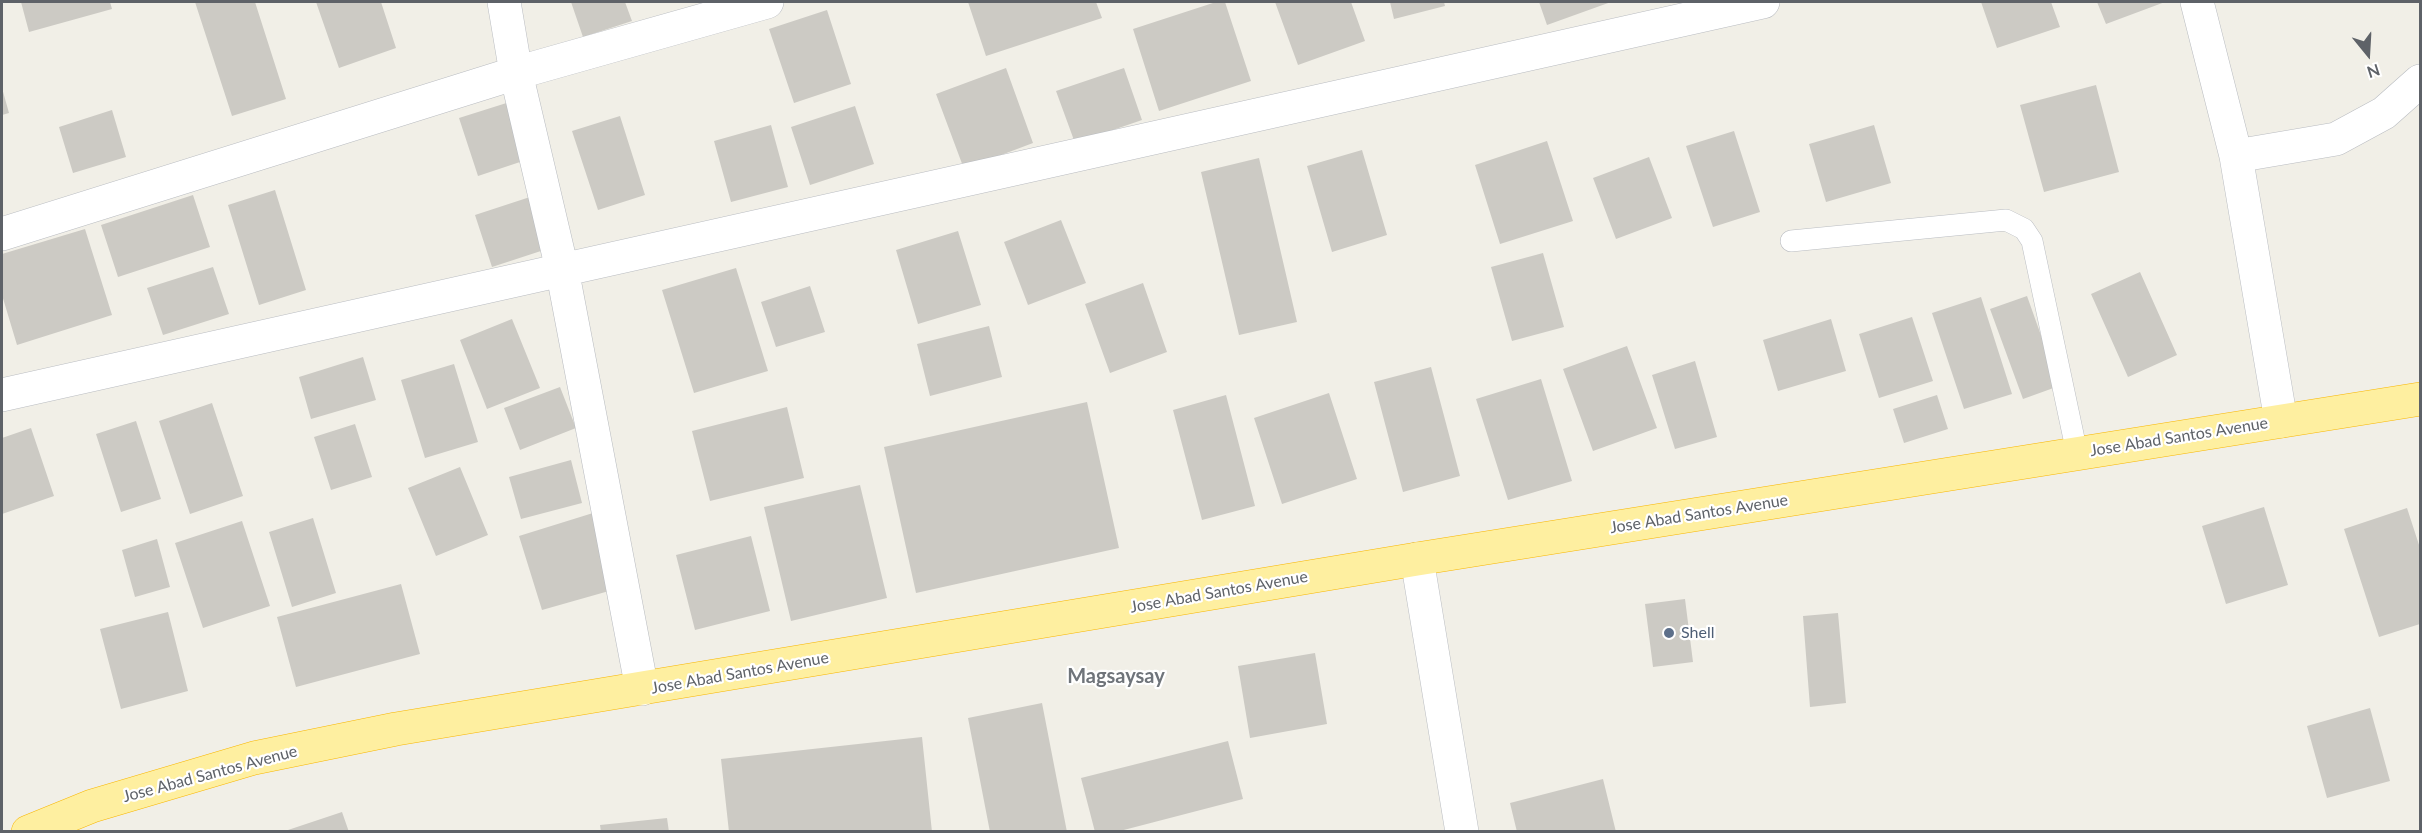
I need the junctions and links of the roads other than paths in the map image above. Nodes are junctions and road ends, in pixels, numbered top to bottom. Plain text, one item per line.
1 (504, 2) edge
2 (767, 2) edge
3 (1763, 2) edge
4 (2197, 2) edge
5 (516, 73) junction
6 (2421, 81) edge
7 (2236, 156) junction
8 (2, 234) edge
9 (1791, 241) dead end
10 (562, 269) junction
11 (2, 395) edge
12 (2421, 399) edge
13 (2281, 421) junction
14 (2077, 453) junction
15 (1417, 559) junction
16 (642, 690) junction
17 (28, 831) edge
18 (1462, 831) edge

1 - 5 street
2 - 5 street
3 - 10 street
4 - 7 street
5 - 8 street
5 - 10 street
6 - 7 street
7 - 13 street
9 - 14 lane
10 - 11 street
10 - 16 street
12 - 13 highway, Jose Abad Santos Avenue
13 - 14 highway, Jose Abad Santos Avenue
14 - 15 highway, Jose Abad Santos Avenue
15 - 16 highway, Jose Abad Santos Avenue
15 - 18 street
16 - 17 highway, Jose Abad Santos Avenue

